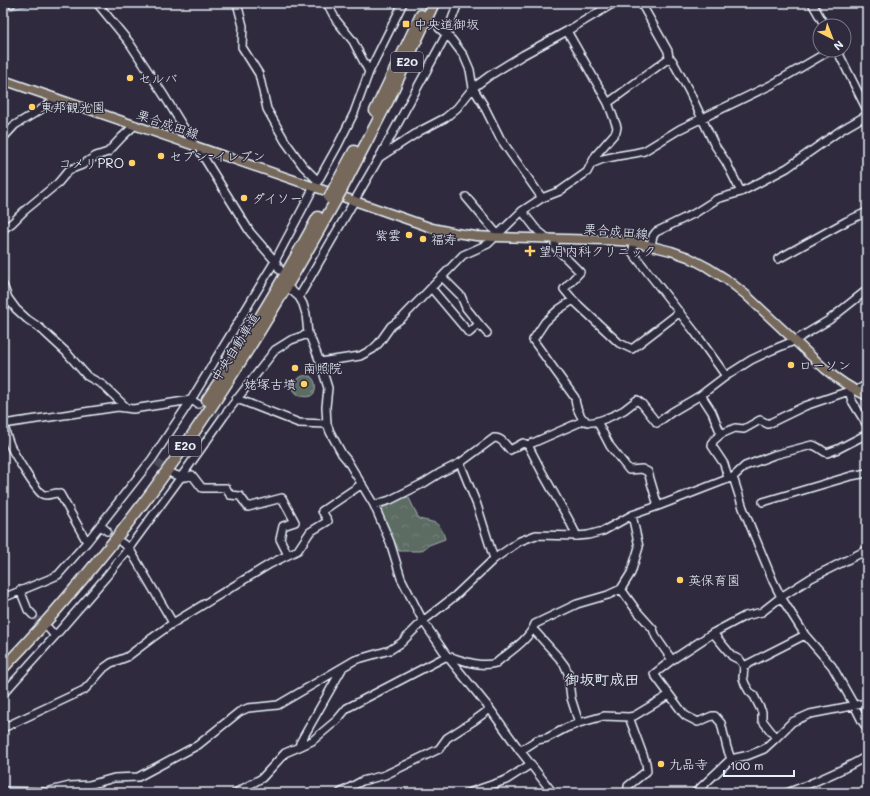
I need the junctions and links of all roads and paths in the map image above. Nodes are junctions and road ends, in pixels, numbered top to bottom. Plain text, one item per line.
1 (12, 3) edge
2 (97, 3) edge
3 (237, 3) edge
4 (327, 3) edge
5 (403, 3) edge
6 (427, 3) edge
7 (434, 3) edge
8 (458, 3) edge
9 (614, 3) edge
10 (641, 3) edge
11 (812, 3) edge
12 (3, 5) edge
13 (820, 18) edge
14 (439, 28) tunnel mouth
15 (567, 31) junction
16 (446, 35) junction
17 (669, 58) junction
18 (817, 58) edge
19 (841, 58) edge
20 (369, 72) junction
21 (3, 80) edge
22 (473, 88) junction
23 (56, 98) junction
24 (608, 103) junction
25 (867, 110) edge
26 (867, 115) edge
27 (702, 118) junction
28 (135, 125) junction
29 (3, 138) edge
30 (197, 147) junction
31 (379, 158) junction
32 (591, 164) junction
33 (316, 184) junction
34 (741, 192) junction
35 (335, 194) junction
36 (466, 197) dead end
37 (542, 198) junction
38 (353, 201) junction
39 (522, 212) junction
40 (867, 212) edge
41 (3, 229) edge
42 (497, 236) junction
43 (551, 239) junction
44 (635, 242) junction
45 (650, 245) junction
46 (778, 259) dead end
47 (275, 261) junction
48 (280, 270) dead end
49 (442, 277) junction
50 (3, 285) edge
51 (432, 288) junction
52 (291, 290) dead end
53 (867, 290) edge
54 (299, 297) junction
55 (573, 300) junction
56 (10, 301) junction
57 (3, 306) edge
58 (680, 312) junction
59 (479, 324) junction
60 (487, 333) dead end
61 (308, 334) junction
62 (794, 341) junction
63 (320, 362) junction
64 (726, 376) junction
65 (867, 384) edge
66 (853, 390) junction
67 (701, 395) junction
68 (867, 396) edge
69 (236, 399) junction
70 (191, 400) junction
71 (198, 404) tunnel mouth
72 (127, 408) junction
73 (585, 420) junction
74 (597, 421) junction
75 (4, 424) edge
76 (327, 424) junction
77 (867, 425) edge
78 (721, 434) junction
79 (867, 434) edge
80 (528, 444) junction
81 (460, 463) junction
82 (867, 473) edge
83 (173, 474) tunnel mouth
84 (181, 477) junction
85 (731, 477) junction
86 (362, 484) junction
87 (763, 502) dead end
88 (374, 505) junction
89 (658, 506) junction
90 (632, 515) junction
91 (100, 525) junction
92 (108, 531) dead end
93 (577, 536) junction
94 (87, 542) junction
95 (122, 543) dead end
96 (129, 548) junction
97 (867, 550) edge
98 (288, 555) junction
99 (494, 560) junction
100 (621, 588) junction
101 (20, 590) junction
102 (781, 597) junction
103 (3, 598) edge
104 (33, 615) tunnel mouth
105 (423, 621) junction
106 (173, 623) junction
107 (533, 629) junction
108 (49, 630) tunnel mouth
109 (713, 633) junction
110 (805, 635) junction
111 (55, 636) junction
112 (447, 656) junction
113 (3, 659) edge
114 (672, 660) junction
115 (744, 666) junction
116 (343, 667) junction
117 (3, 668) edge
118 (3, 694) edge
119 (669, 695) junction
120 (867, 703) edge
121 (854, 705) junction
122 (490, 709) junction
123 (629, 717) junction
124 (579, 723) junction
125 (3, 728) edge
126 (867, 728) edge
127 (776, 738) junction
128 (300, 747) junction
129 (520, 751) junction
130 (867, 756) edge
131 (731, 759) junction
132 (531, 764) junction
133 (3, 791) edge
134 (235, 793) edge
135 (340, 793) edge
136 (468, 793) edge
137 (553, 793) edge
138 (628, 793) edge
139 (695, 793) edge
140 (787, 793) edge

1 - 12 street
2 - 30 street
3 - 33 street
4 - 20 street
5 - 20 street
6 - 35 highway, 中央自動車道 / E20
7 - 35 highway, 中央自動車道 / E20
8 - 16 street
9 - 15 street
10 - 17 street
11 - 13 street
14 - 16 street
15 - 22 street
15 - 24 street
16 - 22 street
16 - 31 street
17 - 24 street
17 - 27 street
18 - 27 street
19 - 25 street
20 - 33 street
21 - 23 main road, 栗合成田線
22 - 31 street
22 - 37 street
23 - 28 main road, 栗合成田線
23 - 29 street
24 - 32 street
26 - 34 street
27 - 32 street
27 - 34 street
28 - 30 main road, 栗合成田線
28 - 41 street
30 - 33 main road, 栗合成田線
30 - 47 street
31 - 38 street
32 - 37 street
33 - 35 main road, 栗合成田線
33 - 47 street
34 - 45 street
35 - 38 main road, 栗合成田線
35 - 113 highway, 中央自動車道 / E20
35 - 117 highway, 中央自動車道 / E20
36 - 42 street
37 - 39 street
38 - 42 main road, 栗合成田線
38 - 54 street
39 - 42 street
39 - 43 street
40 - 46 street
42 - 43 main road, 栗合成田線
42 - 49 street
43 - 44 main road, 栗合成田線
43 - 55 street
44 - 45 main road, 栗合成田線
44 - 58 street
45 - 62 main road, 栗合成田線
47 - 48 street
47 - 70 street
49 - 51 street
49 - 59 street
50 - 56 street
51 - 59 street
51 - 63 street
52 - 54 street
53 - 62 street
54 - 61 street
55 - 58 street
55 - 73 street
56 - 57 street
56 - 72 street
58 - 64 street
59 - 60 street
61 - 63 street
61 - 69 street
62 - 64 street
62 - 66 main road, 栗合成田線
63 - 76 street
64 - 67 street
65 - 66 street
66 - 68 main road, 栗合成田線
66 - 77 street
66 - 78 street
67 - 74 street
67 - 78 street
69 - 76 street
69 - 84 street
70 - 71 street
70 - 72 street
70 - 91 street
72 - 75 street
73 - 74 street
73 - 80 street
74 - 89 street
75 - 94 street
76 - 86 street
78 - 85 street
79 - 85 street
80 - 81 street
80 - 93 street
81 - 88 street
81 - 99 street
82 - 87 street
83 - 84 street
84 - 96 street
84 - 98 street
85 - 89 street
85 - 102 street
86 - 88 street
86 - 98 street
88 - 105 street
89 - 90 street
90 - 93 street
90 - 100 street
91 - 92 street
91 - 94 street
93 - 99 street
94 - 101 street
95 - 96 street
96 - 106 street
96 - 111 street
97 - 102 street
98 - 106 street
99 - 105 street
100 - 107 street
100 - 114 street
101 - 103 street
101 - 104 street
102 - 109 street
102 - 110 street
105 - 112 street
105 - 116 street
106 - 125 street
107 - 112 street
107 - 124 street
108 - 111 street
109 - 114 street
109 - 115 street
110 - 115 street
110 - 121 street
111 - 118 street
112 - 122 street
112 - 128 street
114 - 119 street
115 - 127 street
116 - 128 street
116 - 133 street
119 - 123 street
119 - 131 street
120 - 121 street
121 - 126 street
121 - 127 street
122 - 129 street
122 - 135 street
123 - 124 street
123 - 138 street
124 - 129 street
127 - 131 street
128 - 134 street
129 - 132 street
130 - 140 street
131 - 139 street
132 - 136 street
132 - 137 street

